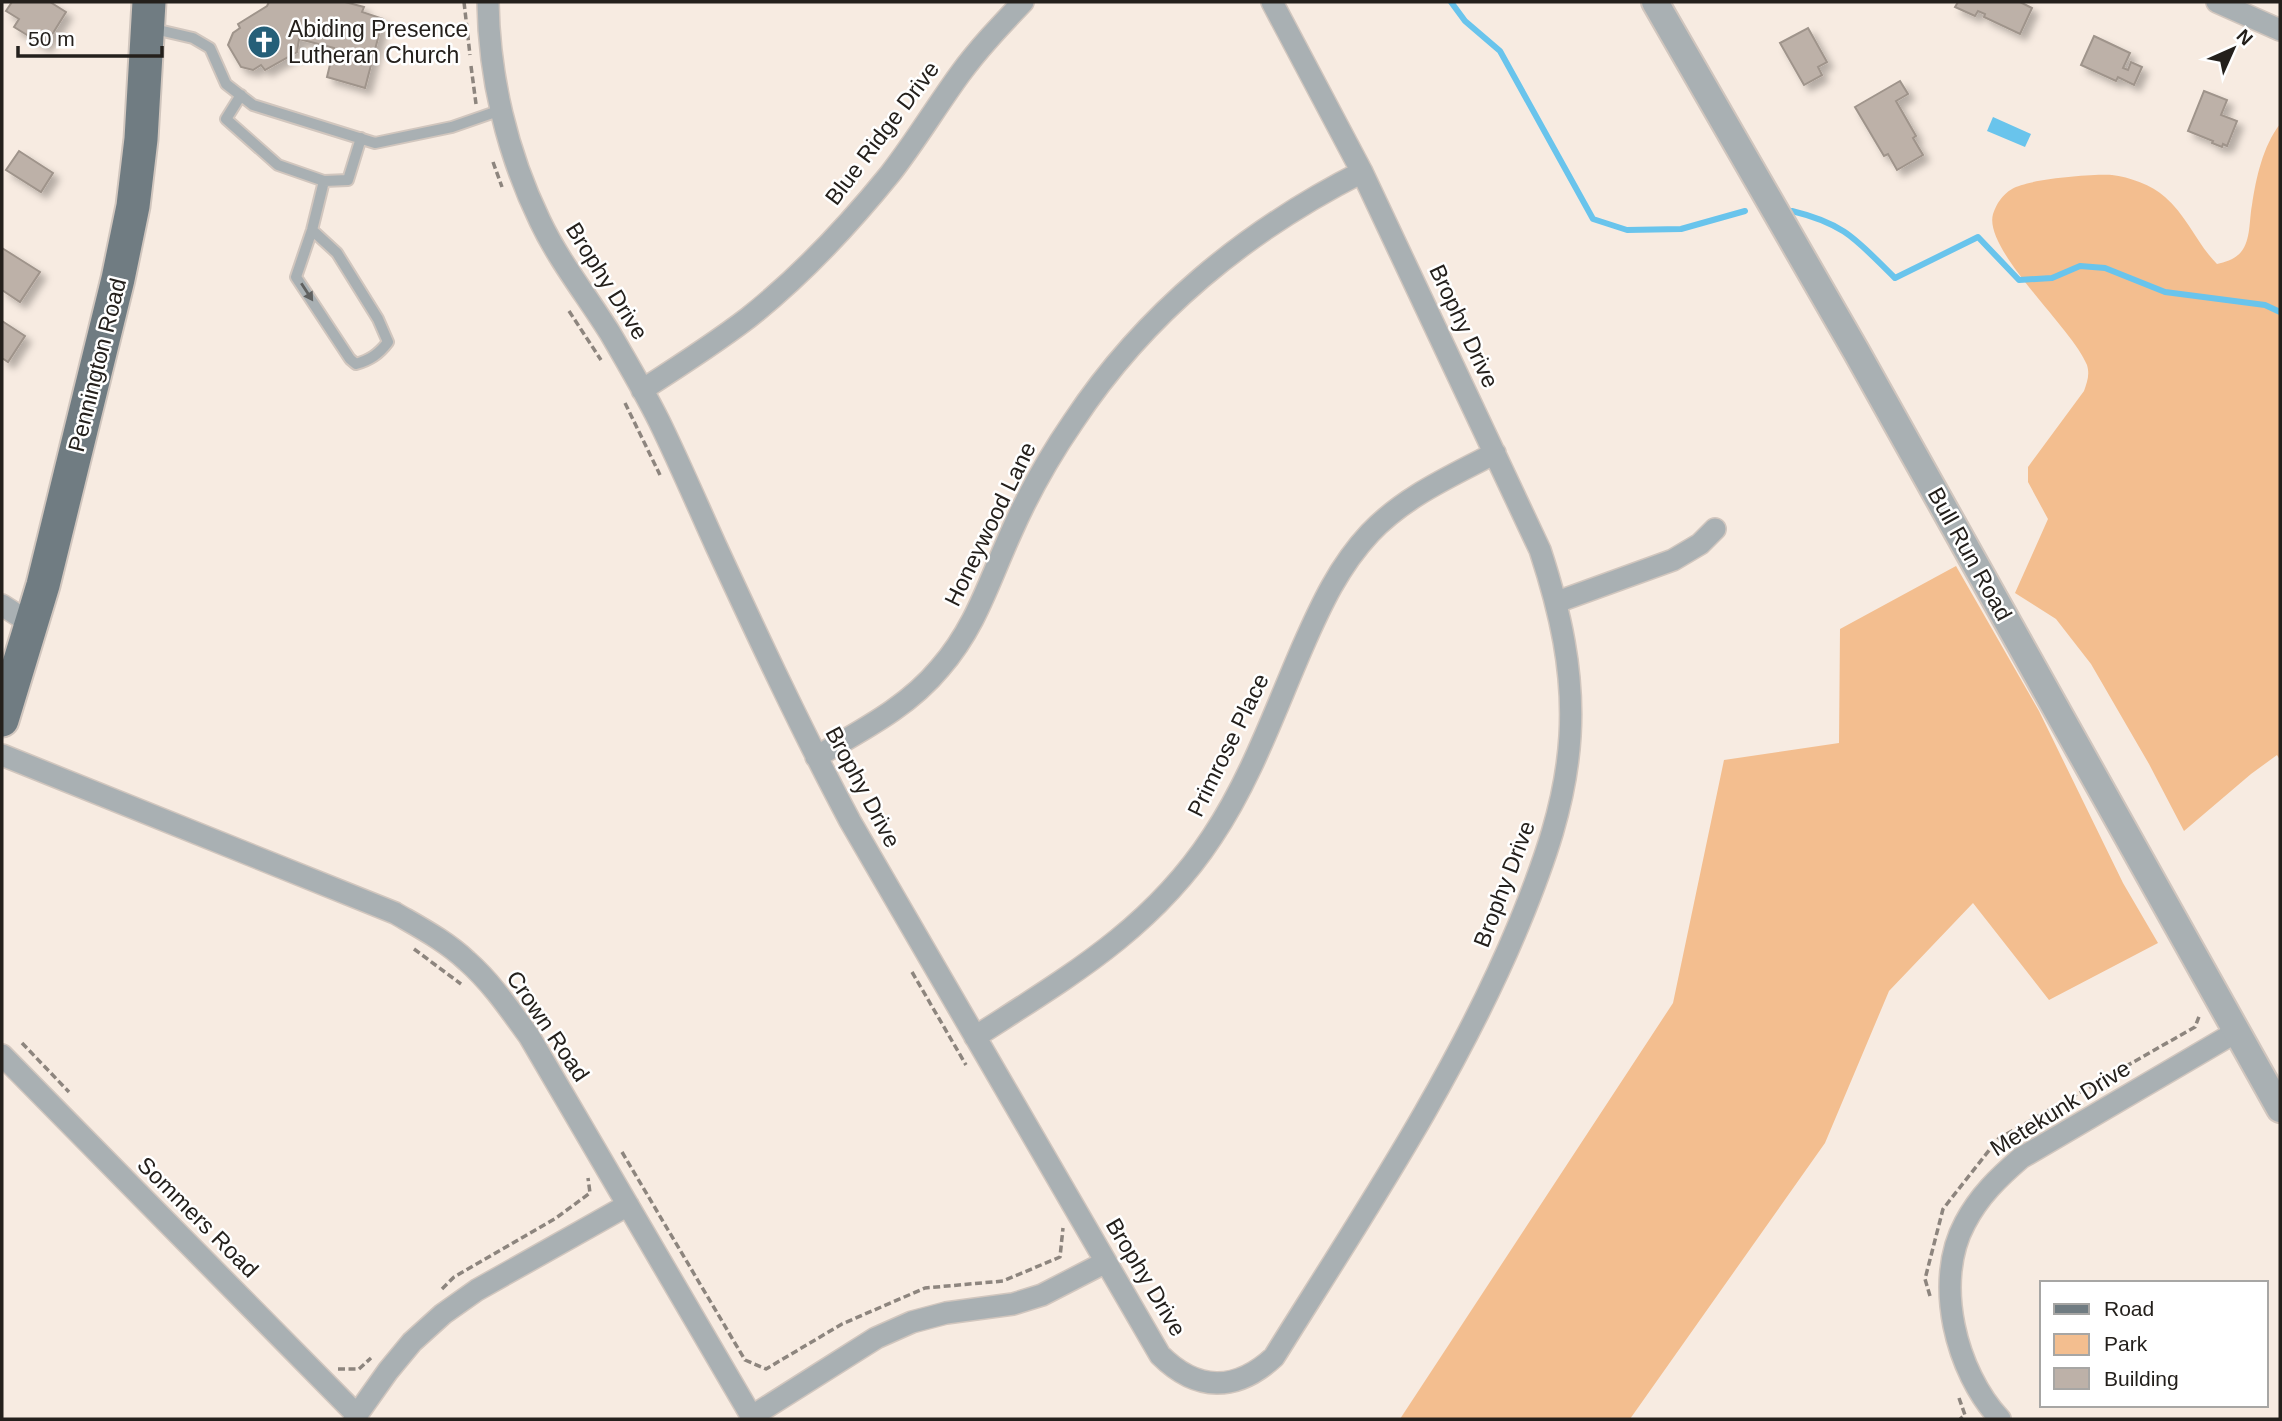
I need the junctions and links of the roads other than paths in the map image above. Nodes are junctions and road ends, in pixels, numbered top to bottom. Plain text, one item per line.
1 (488, 2) edge
2 (1023, 2) edge
3 (1272, 2) edge
4 (1655, 2) edge
5 (2217, 2) edge
6 (148, 14) edge
7 (2280, 30) edge
8 (241, 95) junction
9 (502, 110) junction
10 (360, 138) junction
11 (1362, 172) junction
12 (324, 181) junction
13 (312, 230) junction
14 (642, 390) junction
15 (1495, 453) junction
16 (1715, 529) dead end
17 (1557, 601) junction
18 (2, 606) edge
19 (33, 625) junction
20 (2, 720) edge
21 (2, 755) edge
22 (816, 757) junction
23 (2236, 1032) junction
24 (975, 1037) junction
25 (2, 1055) edge
26 (2280, 1110) edge
27 (628, 1205) junction
28 (1106, 1262) junction
29 (356, 1417) edge
30 (752, 1418) edge
31 (1998, 1419) edge

1 - 9 street, Brophy Drive
2 - 14 street, Blue Ridge Drive
3 - 11 street, Brophy Drive
4 - 23 street, Bull Run Road
5 - 7 street
6 - 8 lane
6 - 19 main road, Pennington Road
8 - 10 lane
8 - 12 lane
9 - 10 lane
9 - 14 street, Brophy Drive
10 - 12 lane
11 - 15 street, Brophy Drive
11 - 22 street, Honeywood Lane
12 - 13 lane
13 -> 13 lane
14 - 22 street, Brophy Drive
15 - 17 street, Brophy Drive
15 - 24 street, Primrose Place
16 - 17 street
17 - 28 street, Brophy Drive
18 - 19 street
19 - 20 main road, Pennington Road
21 - 27 street, Crown Road
22 - 24 street, Brophy Drive
23 - 26 street, Bull Run Road
23 - 31 street, Metekunk Drive
24 - 28 street, Brophy Drive
25 - 29 street, Sommers Road
27 - 29 street
27 - 30 street, Crown Road
28 - 30 street

